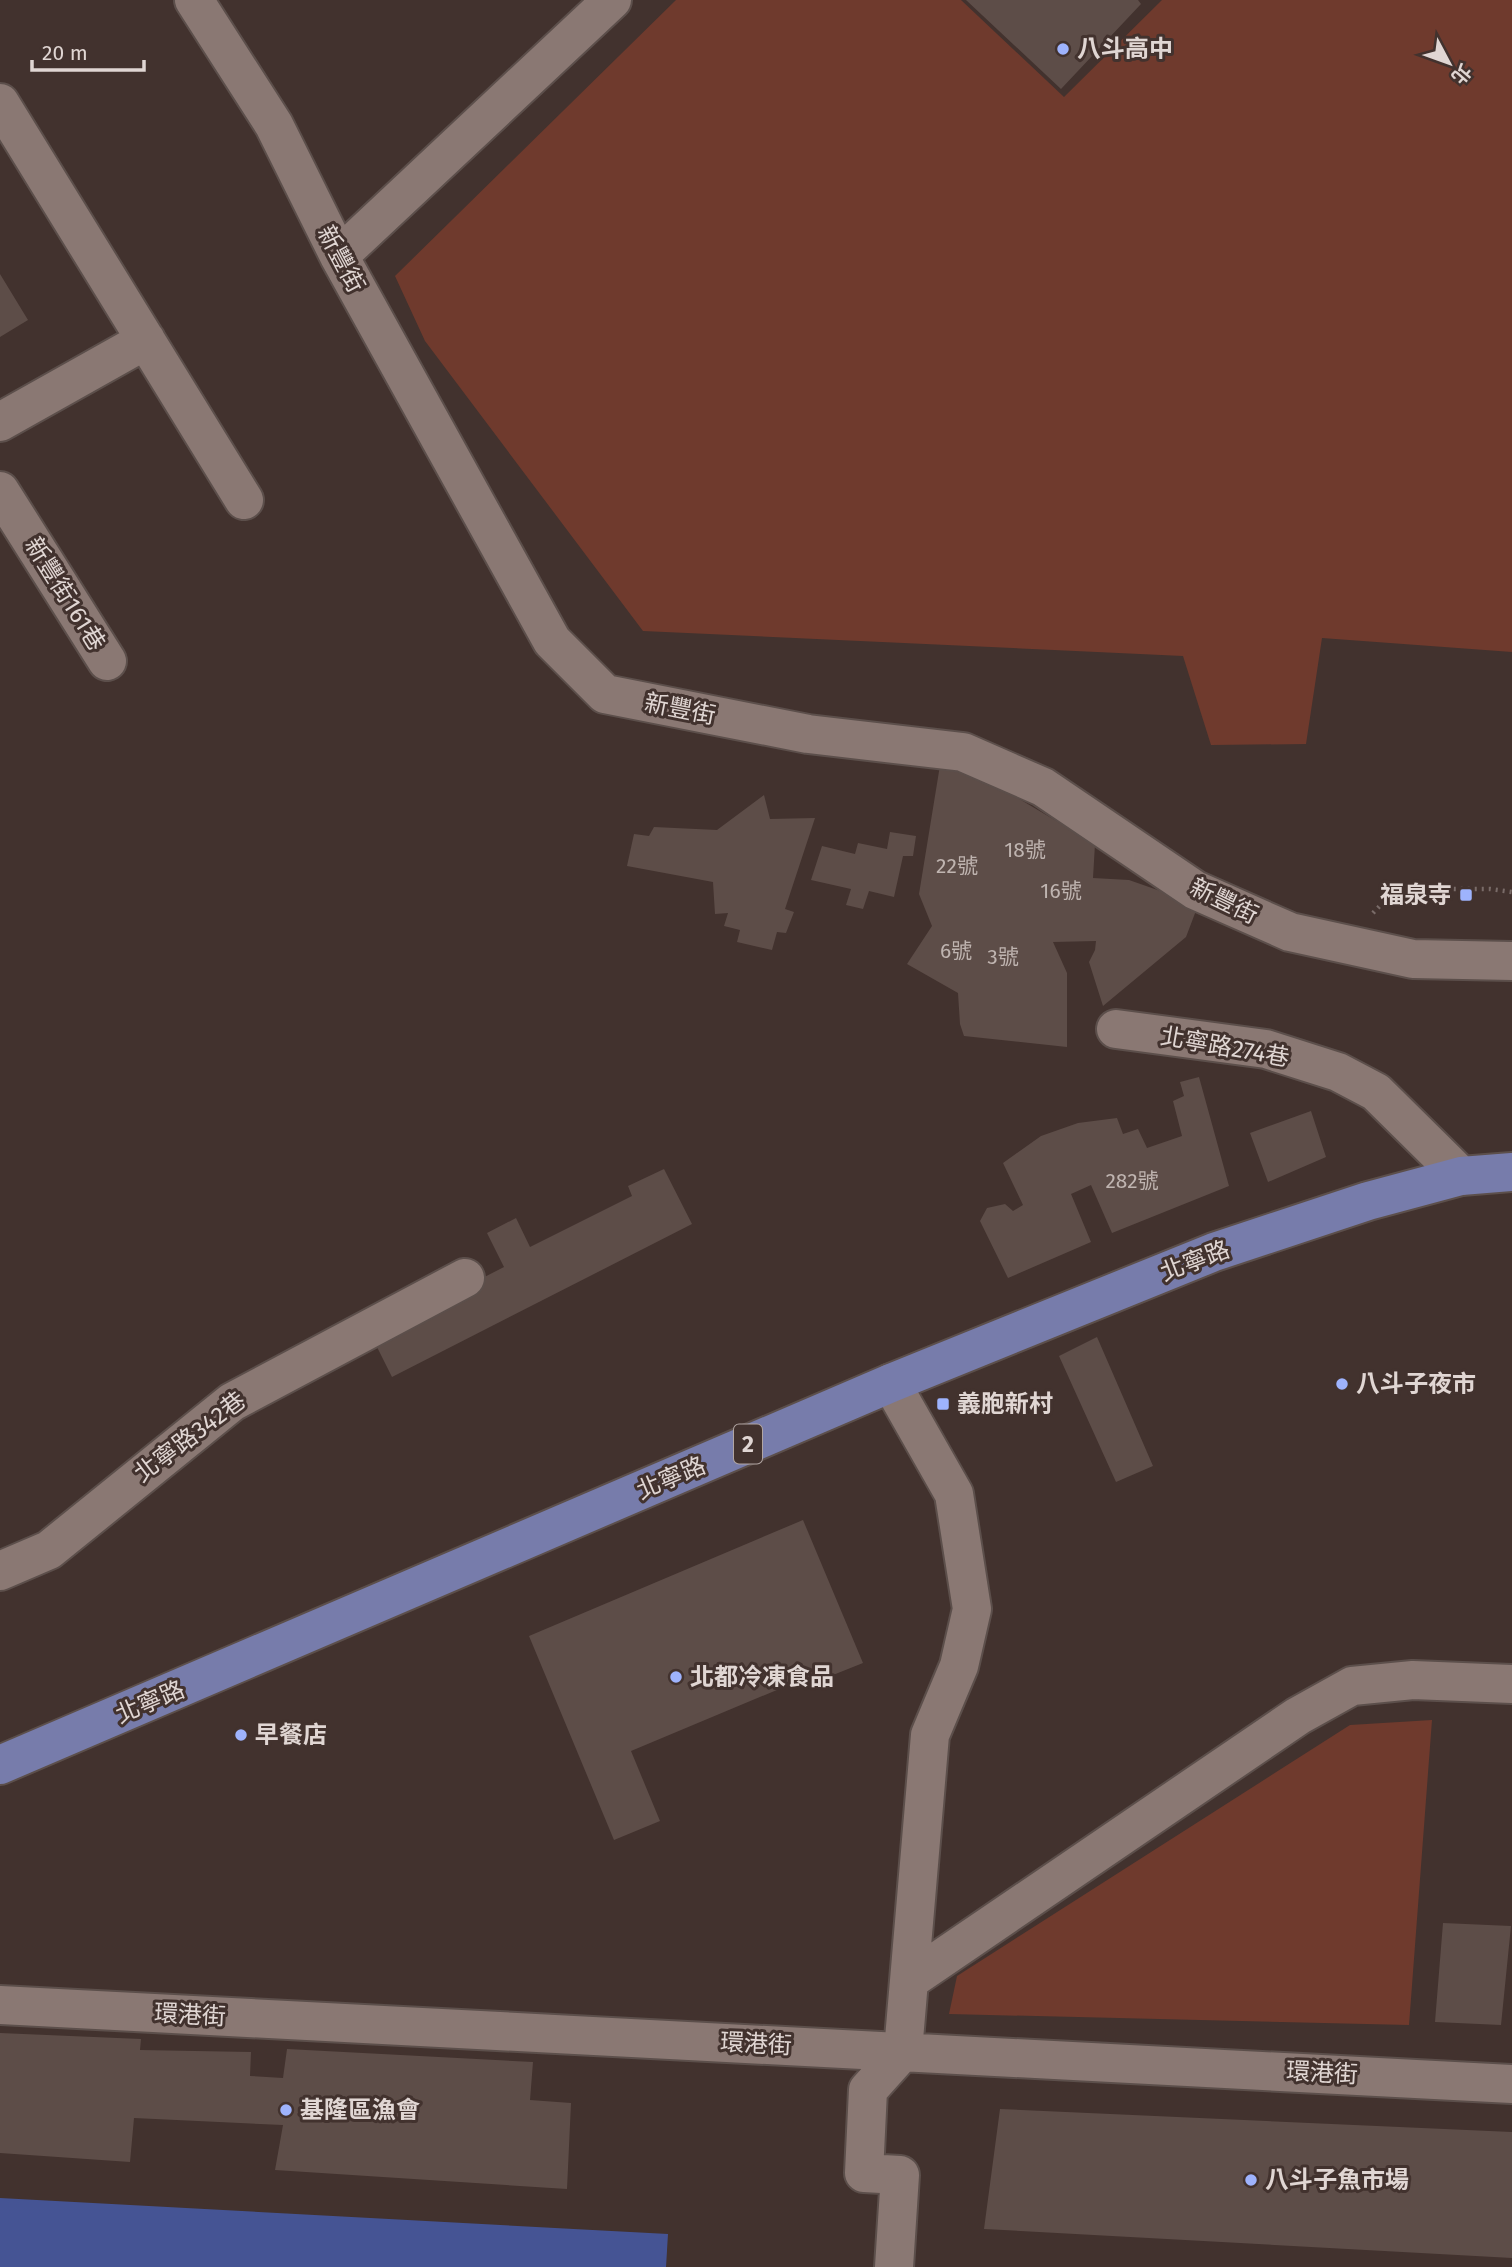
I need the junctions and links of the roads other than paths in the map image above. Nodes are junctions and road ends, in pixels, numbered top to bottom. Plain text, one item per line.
1 (194, 0) edge
2 (612, 0) edge
3 (0, 103) edge
4 (339, 256) junction
5 (146, 340) junction
6 (0, 422) edge
7 (0, 491) edge
8 (244, 499) dead end
9 (107, 661) dead end
10 (1512, 961) edge
11 (1116, 1029) dead end
12 (1512, 1172) edge
13 (1461, 1176) junction
14 (465, 1278) dead end
15 (891, 1383) junction
16 (0, 1572) edge
17 (1512, 1684) edge
18 (0, 1765) edge
19 (910, 1980) junction
20 (0, 2005) edge
21 (903, 2051) junction
22 (1512, 2084) edge
23 (894, 2267) edge

1 - 4 street, 新豐街
2 - 4 street
3 - 5 street
4 - 10 street, 新豐街
5 - 6 street
5 - 8 street
7 - 9 street, 新豐街161巷
11 - 13 street, 北寧路274巷
12 - 13 main road, 北寧路 / 2
13 - 15 main road, 北寧路 / 2
14 - 16 street, 北寧路342巷
15 - 18 main road, 北寧路 / 2
15 - 19 street
17 - 19 street
19 - 21 street
20 - 21 street, 環港街
21 - 22 street, 環港街
21 - 23 street

